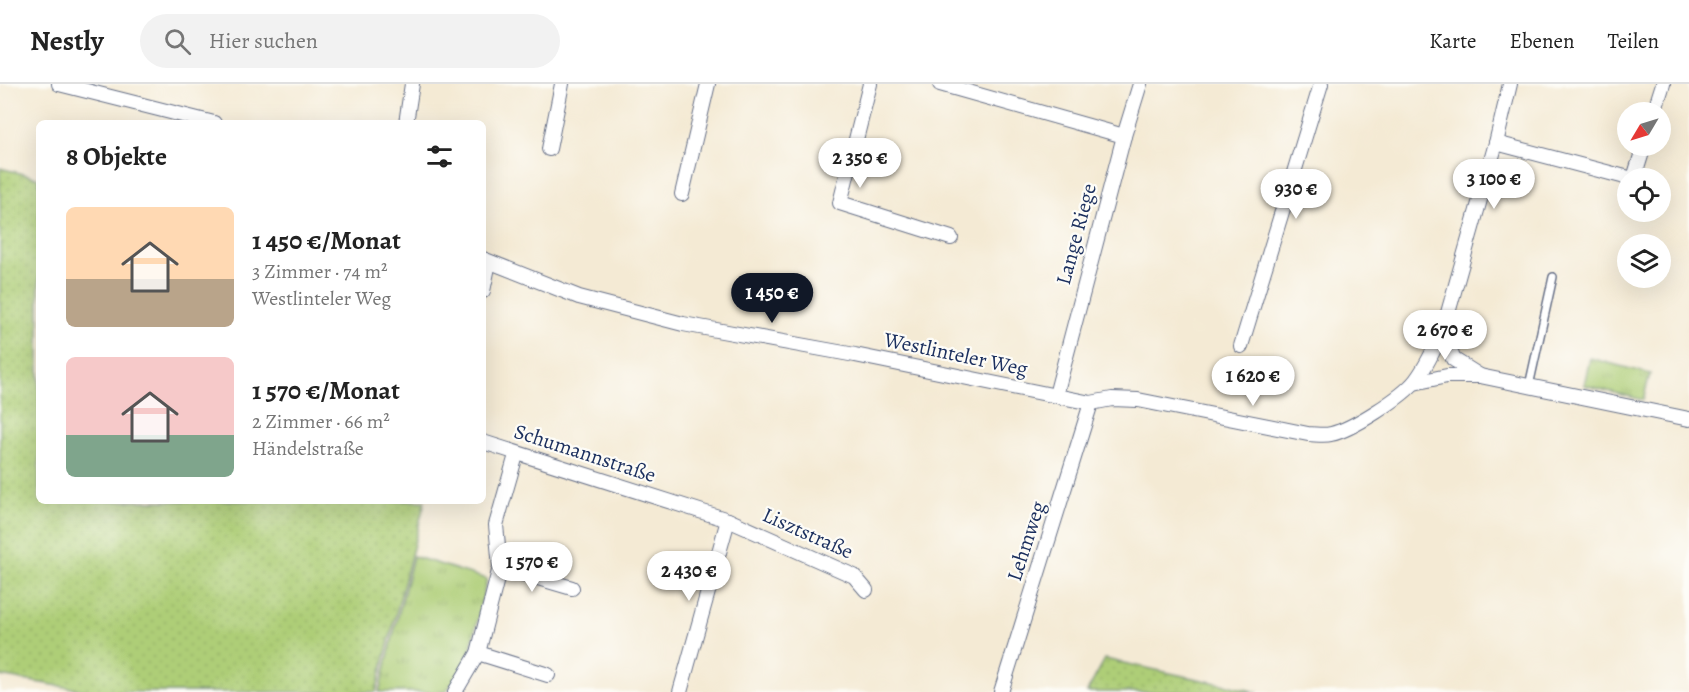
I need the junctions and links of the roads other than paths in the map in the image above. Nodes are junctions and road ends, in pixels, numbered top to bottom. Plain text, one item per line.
1 (59, 84) edge
2 (412, 84) edge
3 (562, 84) edge
4 (708, 84) edge
5 (870, 84) edge
6 (940, 84) edge
7 (1140, 84) edge
8 (1321, 84) edge
9 (1510, 84) edge
10 (1663, 84) edge
11 (104, 89) edge
12 (1657, 102) edge
13 (204, 120) edge
14 (406, 120) edge
15 (1124, 135) junction
16 (1496, 143) junction
17 (549, 149) dead end
18 (1617, 175) edge
19 (682, 194) dead end
20 (951, 238) dead end
21 (486, 260) edge
22 (1553, 277) dead end
23 (1444, 327) junction
24 (1241, 346) dead end
25 (1480, 376) junction
26 (1414, 382) junction
27 (1529, 386) junction
28 (1056, 395) junction
29 (1091, 403) junction
30 (1689, 419) edge
31 (486, 443) edge
32 (516, 455) junction
33 (674, 504) joint
34 (728, 520) junction
35 (500, 567) junction
36 (572, 588) dead end
37 (866, 590) dead end
38 (478, 653) junction
39 (548, 675) dead end
40 (455, 692) edge
41 (680, 692) edge
42 (1001, 692) edge

1 - 11 street
2 - 14 street
3 - 17 street
4 - 19 street
5 - 20 street
6 - 15 street
7 - 15 street, Lange Riege
8 - 24 street
9 - 16 street
10 - 12 street
11 - 13 street
15 - 28 street, Lange Riege
16 - 18 street
16 - 23 street
21 - 28 street, Westlinteler Weg
22 - 27 lane
23 - 25 street, Westlinteler Weg
23 - 26 street, Westlinteler Weg
25 - 26 street, Westlinteler Weg
25 - 27 street, Westlinteler Weg
26 - 29 street, Westlinteler Weg
27 - 30 street, Westlinteler Weg
28 - 29 street, Westlinteler Weg
29 - 42 street, Lehmweg
31 - 32 street, Schumannstraße
32 - 33 street, Schumannstraße
32 - 35 street
33 - 34 street, Lisztstraße
34 - 37 street, Lisztstraße
34 - 41 street, Lisztstraße
35 - 36 street
35 - 38 street
38 - 39 street
38 - 40 street

